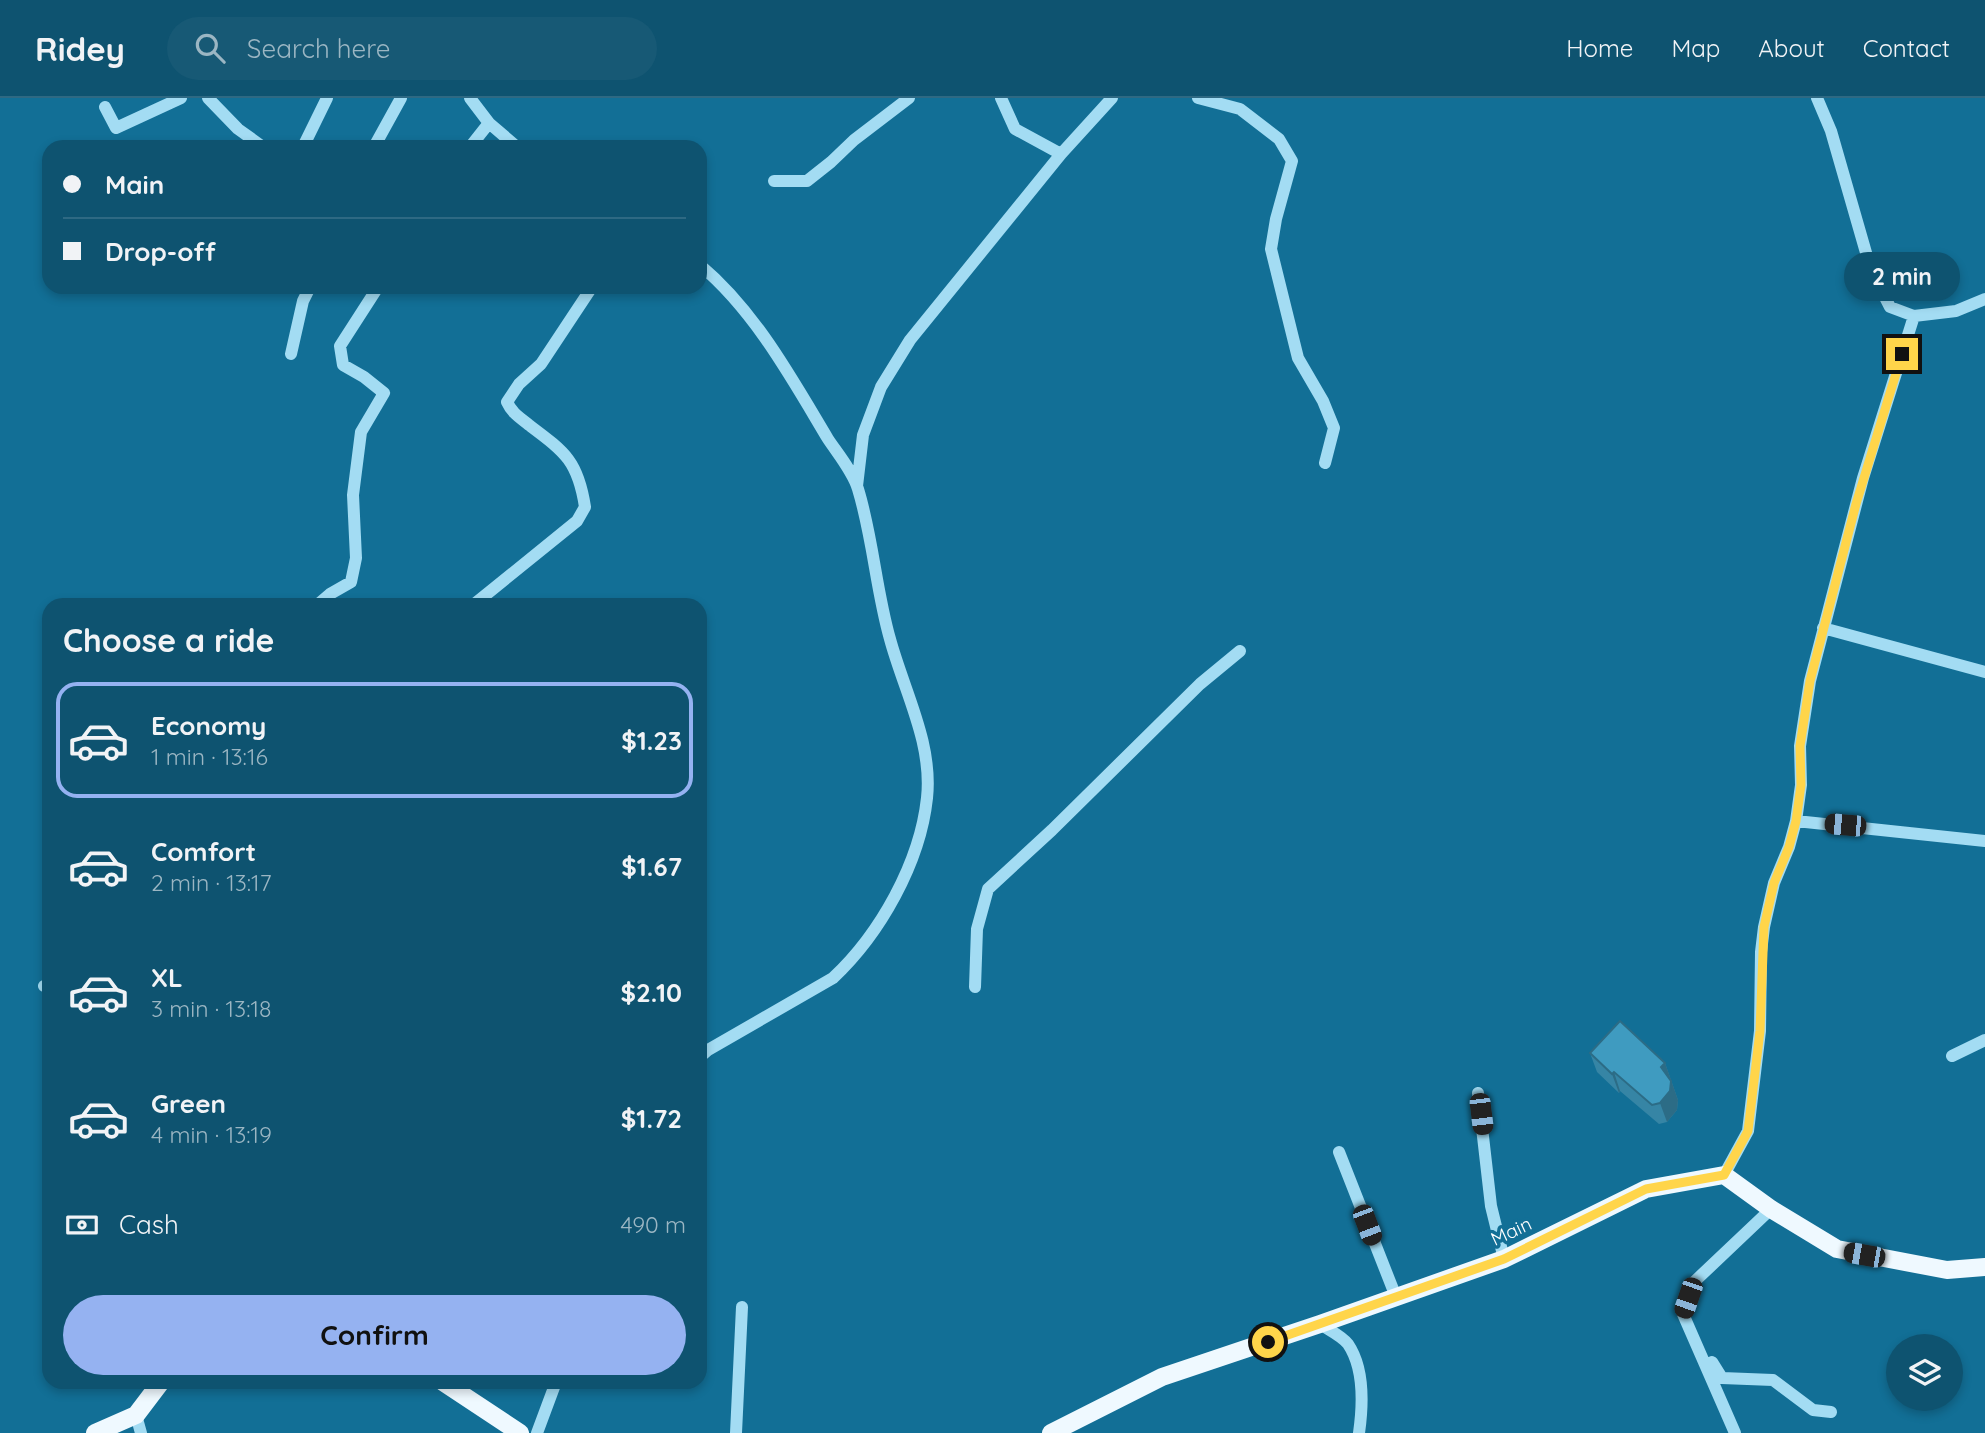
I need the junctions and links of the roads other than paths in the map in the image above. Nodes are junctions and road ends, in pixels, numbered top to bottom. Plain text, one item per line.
1 (181, 98) edge
2 (208, 98) edge
3 (327, 98) edge
4 (401, 98) edge
5 (470, 98) edge
6 (909, 98) edge
7 (1001, 98) edge
8 (1112, 98) edge
9 (1198, 98) edge
10 (1819, 99) edge
11 (105, 107) dead end
12 (489, 123) junction
13 (254, 140) edge
14 (306, 140) edge
15 (378, 140) edge
16 (476, 140) edge
17 (509, 140) edge
18 (1061, 154) junction
19 (774, 181) dead end
20 (707, 271) edge
21 (306, 294) edge
22 (373, 294) edge
23 (587, 294) edge
24 (1985, 299) edge
25 (1914, 316) junction
26 (291, 354) dead end
27 (1325, 463) dead end
28 (857, 486) junction
29 (325, 598) edge
30 (482, 598) edge
31 (1823, 628) junction
32 (1240, 651) dead end
33 (1985, 673) edge
34 (1796, 821) junction
35 (1985, 841) edge
36 (975, 987) dead end
37 (1985, 1040) edge
38 (707, 1051) edge
39 (1952, 1056) dead end
40 (1478, 1093) dead end
41 (1339, 1152) dead end
42 (1724, 1175) junction
43 (1771, 1209) junction
44 (1504, 1259) junction
45 (1985, 1267) edge
46 (1396, 1297) junction
47 (742, 1307) dead end
48 (1683, 1314) junction
49 (1321, 1324) junction
50 (157, 1389) edge
51 (454, 1389) edge
52 (553, 1389) edge
53 (1831, 1412) dead end
54 (138, 1424) edge
55 (95, 1433) edge
56 (520, 1433) edge
57 (537, 1433) edge
58 (736, 1433) edge
59 (1051, 1433) edge
60 (1359, 1433) edge
61 (1735, 1433) edge

1 - 11 street
2 - 13 street
3 - 14 street
4 - 15 street
5 - 12 street
6 - 19 street
7 - 18 street
8 - 18 street
9 - 27 street
10 - 25 street
12 - 16 street
12 - 17 street
18 - 28 street
20 - 28 street
21 - 26 street
22 - 29 street
23 - 30 street
24 - 25 street
25 - 31 street
28 - 38 street
31 - 33 street
31 - 34 street
32 - 36 street
34 - 35 street
34 - 42 street
37 - 39 street
40 - 44 street
41 - 46 street
42 - 43 main road
42 - 44 main road, Main
43 - 45 main road
43 - 48 street
44 - 46 main road, Main
46 - 49 main road, Main
47 - 58 street
48 - 53 street
48 - 61 street
49 - 59 main road, Main
49 - 60 street
50 - 54 main road
51 - 56 main road
52 - 57 street
54 - 55 main road

